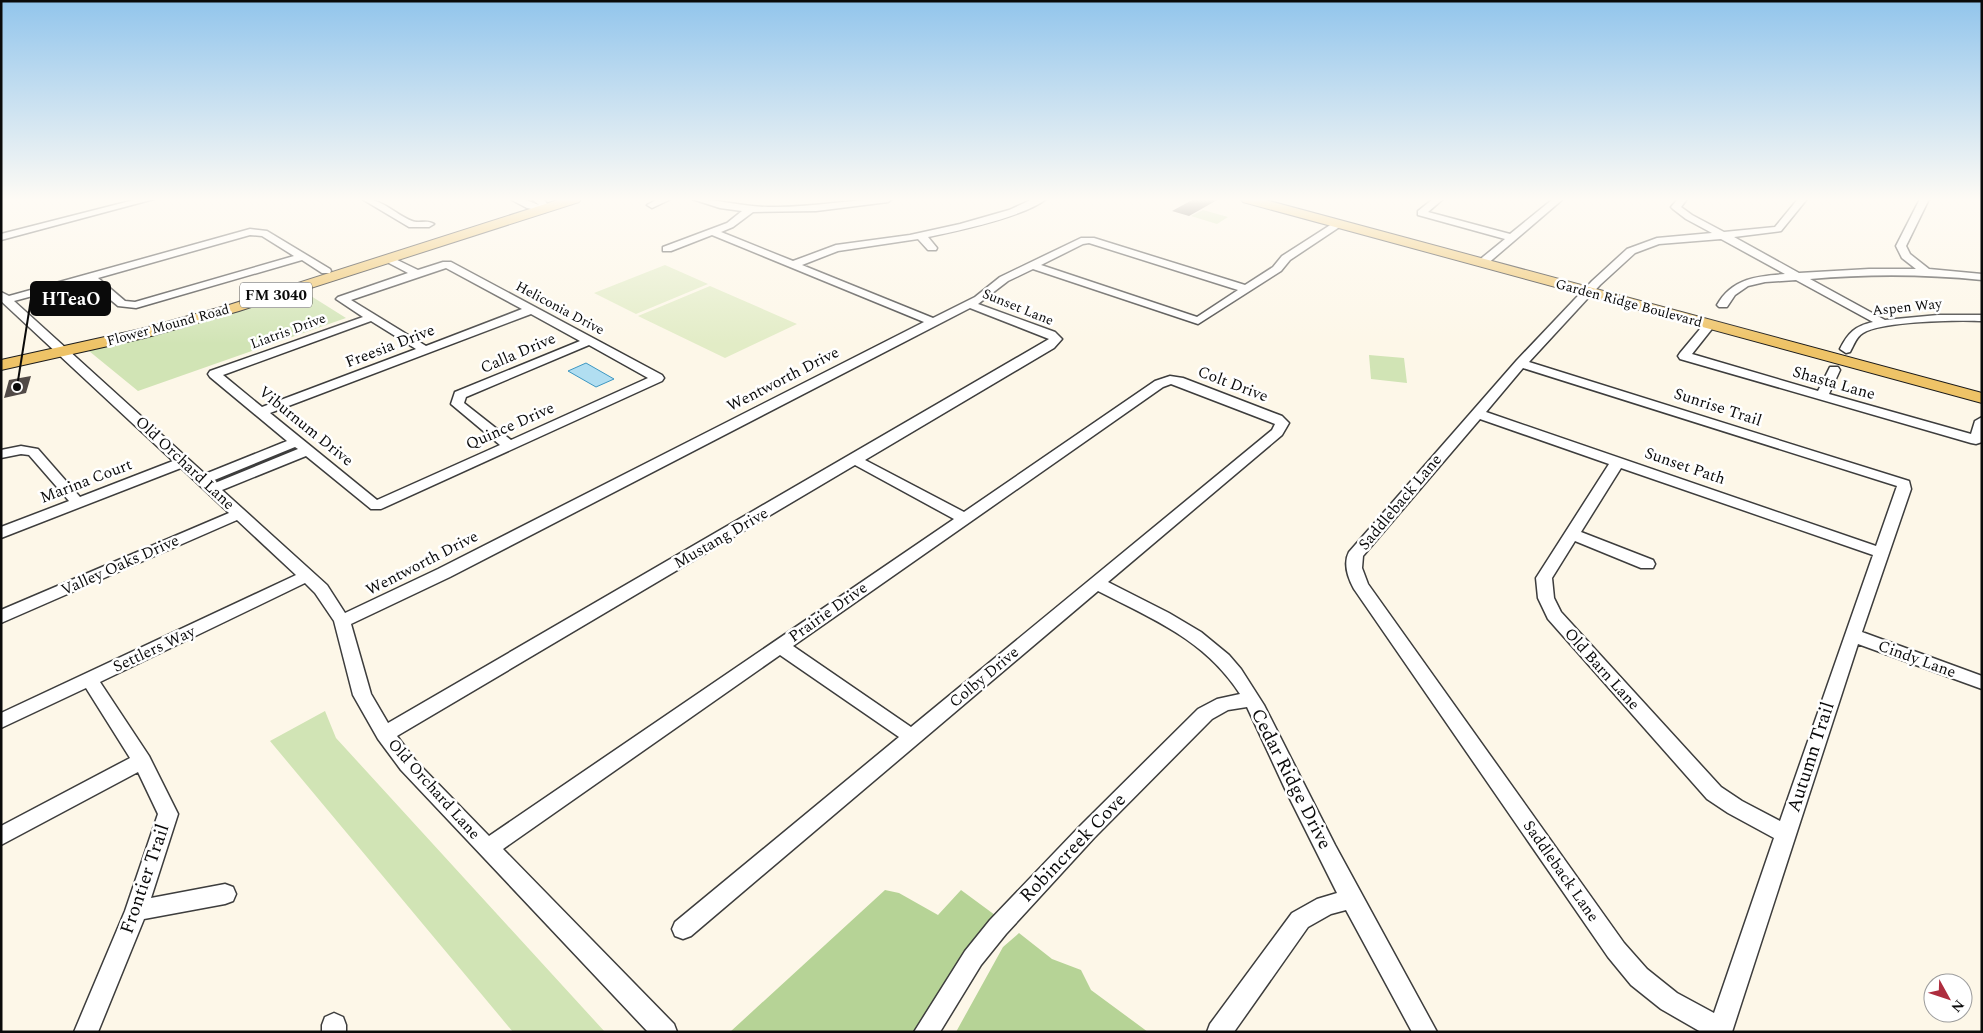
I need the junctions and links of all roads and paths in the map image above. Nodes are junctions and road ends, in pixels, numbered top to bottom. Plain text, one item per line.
1 (196, 247) edge
2 (287, 247) edge
3 (401, 247) edge
4 (419, 247) edge
5 (672, 247) edge
6 (749, 247) edge
7 (842, 247) edge
8 (1069, 247) edge
9 (1113, 247) edge
10 (1303, 247) edge
11 (1442, 247) edge
12 (1501, 247) edge
13 (1638, 247) edge
14 (1747, 247) edge
15 (1902, 247) edge
16 (667, 249) dead end
17 (303, 257) junction
18 (389, 258) junction
19 (1486, 259) junction
20 (793, 265) junction
21 (1032, 265) junction
22 (1924, 270) junction
23 (326, 271) junction
24 (417, 274) junction
25 (1798, 276) junction
26 (90, 277) junction
27 (1982, 277) edge
28 (1592, 287) junction
29 (1247, 289) junction
30 (4, 297) edge
31 (969, 304) junction
32 (1723, 305) dead end
33 (531, 310) junction
34 (372, 317) junction
35 (1979, 320) edge
36 (934, 322) junction
37 (1883, 323) junction
38 (1709, 324) junction
39 (1056, 339) joint
40 (589, 341) junction
41 (65, 348) junction
42 (1846, 349) junction
43 (425, 350) junction
44 (1, 355) edge
45 (1521, 363) junction
46 (1, 365) edge
47 (1834, 370) dead end
48 (214, 374) joint
49 (658, 378) joint
50 (1170, 380) joint
51 (1982, 386) edge
52 (1822, 396) junction
53 (1982, 398) edge
54 (261, 412) junction
55 (1476, 413) junction
56 (1982, 421) edge
57 (1282, 423) joint
58 (509, 445) junction
59 (303, 446) junction
60 (1, 454) edge
61 (855, 460) junction
62 (1618, 461) junction
63 (184, 462) junction
64 (208, 484) junction
65 (1904, 484) joint
66 (78, 503) junction
67 (376, 506) joint
68 (239, 514) junction
69 (964, 518) junction
70 (1, 532) edge
71 (1571, 534) junction
72 (1882, 553) junction
73 (1647, 564) dead end
74 (307, 576) junction
75 (1096, 583) junction
76 (1, 617) edge
77 (342, 621) junction
78 (1852, 635) junction
79 (780, 646) junction
80 (90, 680) junction
81 (1982, 683) edge
82 (1251, 699) junction
83 (1, 721) edge
84 (385, 734) junction
85 (912, 737) junction
86 (142, 761) junction
87 (1786, 834) junction
88 (1, 836) edge
89 (488, 848) junction
90 (225, 894) dead end
91 (1353, 898) junction
92 (136, 911) junction
93 (683, 929) dead end
94 (658, 1030) edge
95 (1721, 1031) edge
96 (86, 1032) edge
97 (926, 1032) edge
98 (1219, 1032) edge
99 (1425, 1032) edge

1 - 26 street
2 - 17 street
3 - 23 main road, Flower Mound Road / FM 3040
4 - 18 main road, Flower Mound Road / FM 3040
5 - 16 street
6 - 20 street
7 - 20 street
8 - 21 street, Wentworth Drive
9 - 29 street, Wentworth Drive
10 - 29 street
11 - 19 main road, Garden Ridge Boulevard
12 - 19 street
13 - 28 street, Saddleback Lane
14 - 25 street
15 - 22 street
17 - 23 street
17 - 26 street
18 - 24 street
18 - 41 main road, Flower Mound Road / FM 3040
19 - 28 main road, Garden Ridge Boulevard
20 - 36 street
21 - 29 street
21 - 31 street, Wentworth Drive
22 - 25 street
22 - 27 street
23 - 41 main road, Flower Mound Road / FM 3040
24 - 33 street, Heliconia Drive
24 - 34 street
25 - 32 street
25 - 37 street
26 - 30 street
28 - 38 main road, Garden Ridge Boulevard
28 - 42 main road, Garden Ridge Boulevard
28 - 45 street, Saddleback Lane
30 - 41 street, Old Orchard Lane
31 - 36 street, Wentworth Drive
31 - 39 street, Sunset Lane
33 - 40 street, Heliconia Drive
33 - 43 street, Freesia Drive
34 - 43 street
34 - 48 street, Liatris Drive
35 - 37 street, Aspen Way
36 - 77 street, Wentworth Drive
37 - 42 street, Aspen Way
38 - 52 street, Shasta Lane
38 - 53 main road, Garden Ridge Boulevard
39 - 61 street, Mustang Drive
40 - 49 street, Heliconia Drive
40 - 58 street, Calla Drive
41 - 44 main road, FM 3040
41 - 46 main road, FM 3040
41 - 63 street, Old Orchard Lane
42 - 51 main road, Garden Ridge Boulevard
43 - 54 street, Freesia Drive
45 - 55 street, Saddleback Lane
45 - 65 street, Sunrise Trail
47 - 52 street
48 - 54 street, Viburnum Drive
49 - 58 street, Quince Drive
50 - 57 street, Colt Drive
50 - 69 street, Prairie Drive
52 - 56 street, Shasta Lane
54 - 59 street, Viburnum Drive
55 - 62 street, Sunset Path
55 - 95 street, Saddleback Lane
57 - 75 street, Colby Drive
58 - 67 street, Quince Drive
59 - 64 street
59 - 67 street, Viburnum Drive
60 - 66 street
61 - 69 street
61 - 84 street, Mustang Drive
62 - 71 street, Old Barn Lane
62 - 72 street, Sunset Path
63 - 64 street, Old Orchard Lane
63 - 66 street, Marina Court
64 - 68 street, Old Orchard Lane
65 - 72 street, Autumn Trail
66 - 70 street, Marina Court
68 - 74 street, Old Orchard Lane
68 - 76 street, Valley Oaks Drive
69 - 79 street, Prairie Drive
71 - 73 street
71 - 87 street, Old Barn Lane
72 - 78 street, Autumn Trail
74 - 77 street, Old Orchard Lane
74 - 80 street, Settlers Way
75 - 82 street, Cedar Ridge Drive
75 - 85 street, Colby Drive
77 - 84 street, Old Orchard Lane
78 - 81 street, Cindy Lane
78 - 87 street, Autumn Trail
79 - 85 street
79 - 89 street, Prairie Drive
80 - 83 street, Settlers Way
80 - 86 street, Frontier Trail
82 - 91 street, Cedar Ridge Drive
82 - 97 street, Robincreek Cove
84 - 89 street, Old Orchard Lane
85 - 93 street, Colby Drive
86 - 88 street
86 - 92 street, Frontier Trail
87 - 95 street, Autumn Trail
89 - 94 street, Old Orchard Lane
90 - 92 street
91 - 98 street
91 - 99 street, Cedar Ridge Drive
92 - 96 street, Frontier Trail

